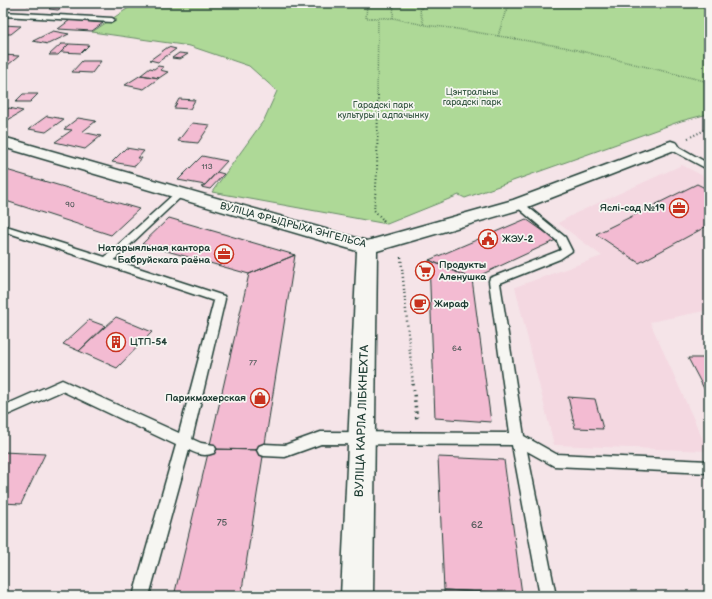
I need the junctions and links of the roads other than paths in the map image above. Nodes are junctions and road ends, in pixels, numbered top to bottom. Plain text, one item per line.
1 (3, 14) edge
2 (112, 20) dead end
3 (3, 142) edge
4 (671, 146) joint
5 (709, 167) edge
6 (179, 194) junction
7 (519, 204) junction
8 (3, 228) edge
9 (366, 247) junction
10 (107, 261) junction
11 (3, 412) edge
12 (361, 438) junction
13 (518, 439) junction
14 (184, 442) junction
15 (209, 449) dead end
16 (264, 450) dead end
17 (709, 467) edge
18 (141, 596) edge
19 (357, 596) edge
20 (548, 596) edge

1 - 2 lane
3 - 6 street, ВУЛІЦА ФРЫДРЫХА ЭНГЕЛЬСА
4 - 5 lane
4 - 7 street, ВУЛІЦА ФРЫДРЫХА ЭНГЕЛЬСА
6 - 9 street, ВУЛІЦА ФРЫДРЫХА ЭНГЕЛЬСА
6 - 10 lane
7 - 9 street, ВУЛІЦА ФРЫДРЫХА ЭНГЕЛЬСА
7 - 13 lane
8 - 10 lane
9 - 12 street, ВУЛІЦА КАРЛА ЛІБКНЕХТА
10 - 14 lane
11 - 14 lane
12 - 13 lane
12 - 16 lane
12 - 19 street, ВУЛІЦА КАРЛА ЛІБКНЕХТА
13 - 17 lane
13 - 20 lane
14 - 15 lane
14 - 18 lane

